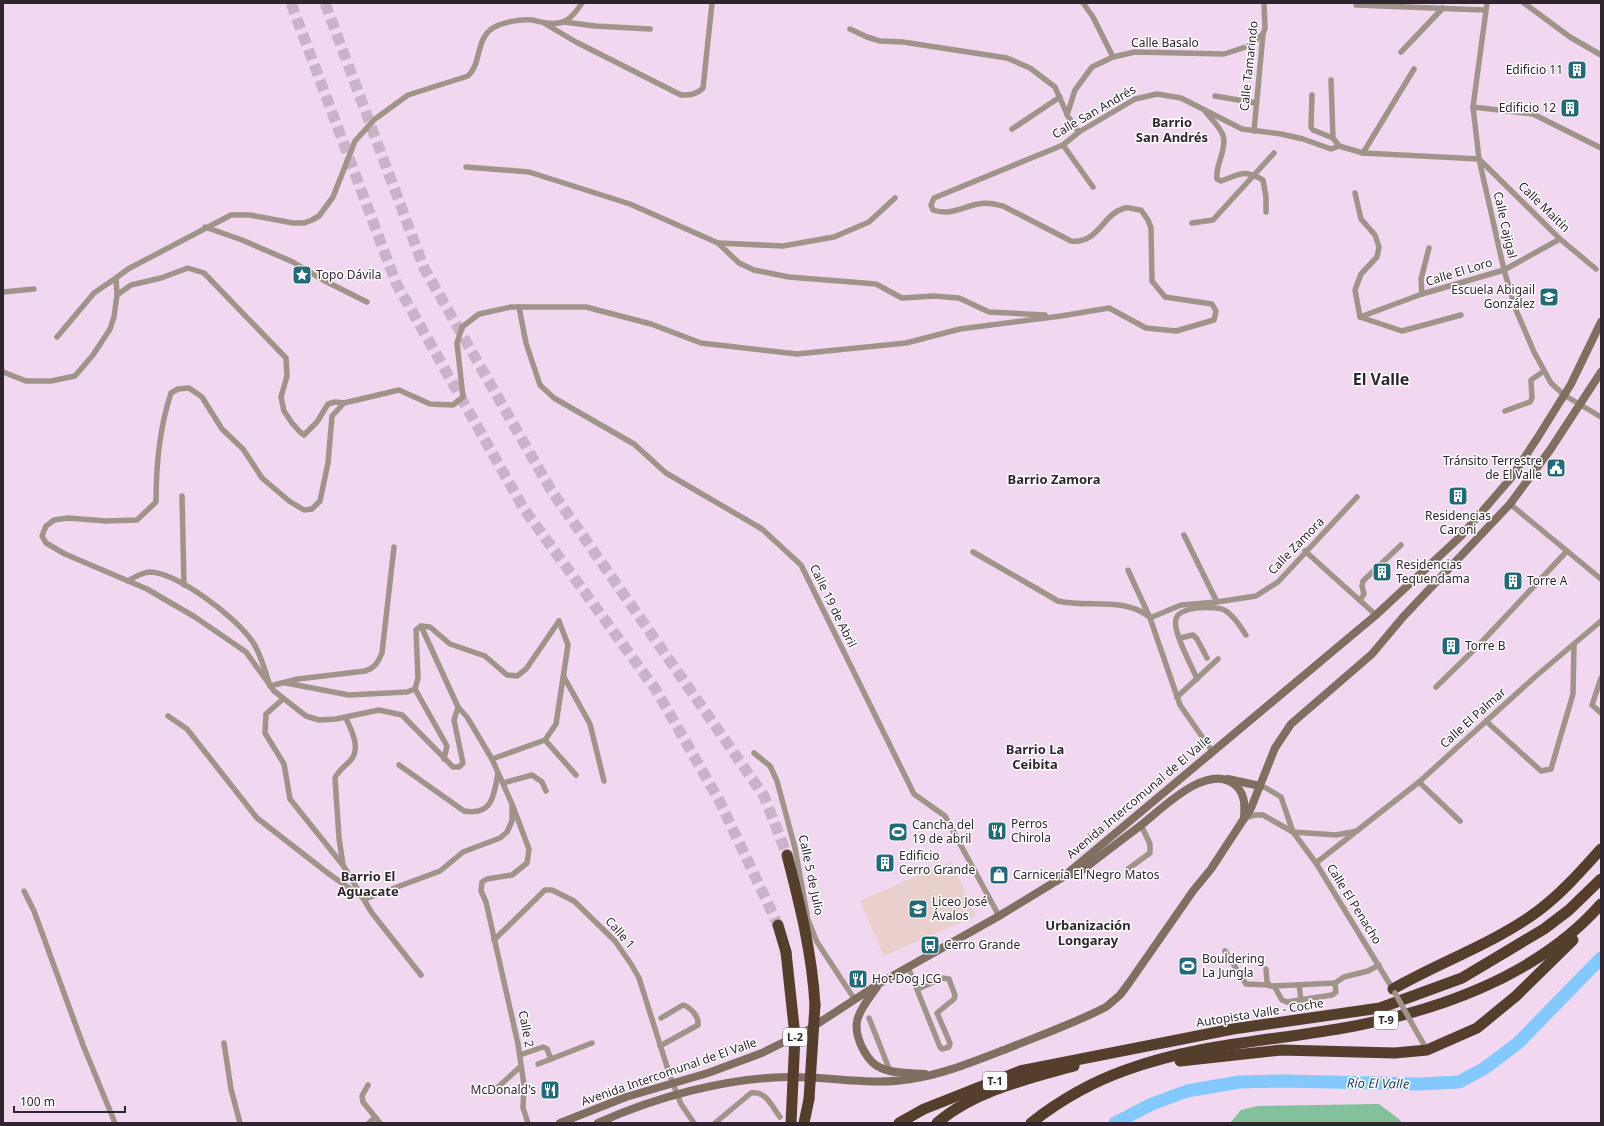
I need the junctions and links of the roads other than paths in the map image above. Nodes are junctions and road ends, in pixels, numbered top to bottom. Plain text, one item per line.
1 (582, 3) edge
2 (712, 3) edge
3 (1083, 3) edge
4 (1264, 3) edge
5 (1486, 3) edge
6 (1524, 3) edge
7 (1356, 6) dead end
8 (1443, 8) junction
9 (1484, 10) junction
10 (564, 22) junction
11 (544, 23) junction
12 (650, 29) dead end
13 (850, 29) dead end
14 (1263, 34) junction
15 (1401, 52) dead end
16 (1601, 55) edge
17 (1113, 57) junction
18 (1414, 69) dead end
19 (1331, 80) dead end
20 (1312, 95) dead end
21 (1215, 96) dead end
22 (1060, 97) junction
23 (1256, 103) junction
24 (1473, 107) junction
25 (1204, 110) junction
26 (1067, 115) junction
27 (1012, 129) dead end
28 (1254, 131) junction
29 (1079, 132) junction
30 (1333, 138) junction
31 (1063, 145) junction
32 (1339, 146) junction
33 (1601, 148) edge
34 (1274, 153) dead end
35 (1363, 153) junction
36 (1479, 159) junction
37 (466, 167) dead end
38 (1255, 176) junction
39 (1093, 187) dead end
40 (1355, 193) dead end
41 (895, 198) dead end
42 (1266, 212) dead end
43 (1192, 223) dead end
44 (205, 227) junction
45 (1560, 238) junction
46 (718, 243) junction
47 (1429, 248) dead end
48 (1596, 269) dead end
49 (1504, 270) junction
50 (116, 278) junction
51 (34, 289) dead end
52 (3, 292) edge
53 (1422, 294) junction
54 (117, 295) junction
55 (367, 302) dead end
56 (519, 307) junction
57 (1061, 316) junction
58 (1461, 316) dead end
59 (1360, 317) junction
60 (1601, 322) edge
61 (57, 337) dead end
62 (1544, 371) junction
63 (3, 372) edge
64 (1601, 372) edge
65 (1564, 395) junction
66 (344, 403) junction
67 (1581, 405) junction
68 (1505, 411) dead end
69 (1601, 417) edge
70 (182, 496) dead end
71 (1357, 497) dead end
72 (1510, 504) junction
73 (1184, 535) dead end
74 (1401, 545) dead end
75 (394, 547) dead end
76 (1306, 551) junction
77 (1567, 551) junction
78 (973, 552) dead end
79 (1128, 570) dead end
80 (1601, 579) edge
81 (128, 581) junction
82 (184, 585) junction
83 (1360, 600) junction
84 (1217, 602) junction
85 (1376, 614) junction
86 (1150, 618) junction
87 (1601, 621) edge
88 (422, 626) junction
89 (1246, 635) dead end
90 (1180, 638) junction
91 (1574, 644) junction
92 (1207, 658) dead end
93 (1218, 659) dead end
94 (563, 677) junction
95 (1601, 678) edge
96 (1197, 679) junction
97 (286, 683) junction
98 (270, 686) junction
99 (1436, 687) dead end
100 (415, 690) junction
101 (1177, 697) junction
102 (283, 698) junction
103 (458, 707) junction
104 (1601, 713) edge
105 (168, 716) dead end
106 (346, 718) junction
107 (1486, 721) junction
108 (545, 740) junction
109 (1212, 751) junction
110 (754, 753) dead end
111 (444, 759) junction
112 (492, 759) junction
113 (399, 765) dead end
114 (498, 773) junction
115 (576, 775) dead end
116 (1225, 779) junction
117 (604, 781) dead end
118 (1419, 782) junction
119 (503, 783) junction
120 (1260, 786) junction
121 (546, 791) dead end
122 (512, 804) junction
123 (1244, 818) junction
124 (1460, 821) dead end
125 (1141, 825) junction
126 (1360, 830) junction
127 (1293, 832) junction
128 (1601, 849) edge
129 (787, 855) tunnel mouth
130 (1316, 863) junction
131 (343, 865) junction
132 (1128, 869) dead end
133 (1063, 877) junction
134 (1601, 879) edge
135 (24, 891) dead end
136 (365, 899) junction
137 (1601, 904) edge
138 (1601, 910) edge
139 (999, 916) junction
140 (778, 925) tunnel mouth
141 (494, 940) junction
142 (1225, 951) dead end
143 (1379, 965) junction
144 (908, 966) junction
145 (1266, 969) dead end
146 (421, 975) dead end
147 (880, 983) junction
148 (1335, 984) junction
149 (1299, 985) junction
150 (1271, 986) junction
151 (918, 989) junction
152 (1394, 991) junction
153 (854, 1000) junction
154 (1301, 1000) junction
155 (661, 1018) dead end
156 (869, 1018) dead end
157 (224, 1043) dead end
158 (592, 1043) dead end
159 (660, 1046) junction
160 (1427, 1050) junction
161 (1097, 1054) junction
162 (520, 1055) junction
163 (551, 1059) junction
164 (538, 1064) dead end
165 (1143, 1064) junction
166 (521, 1066) junction
167 (890, 1071) junction
168 (933, 1075) junction
169 (673, 1082) junction
170 (368, 1085) dead end
171 (496, 1089) dead end
172 (678, 1095) junction
173 (809, 1100) junction
174 (375, 1117) junction
175 (780, 1117) dead end
176 (115, 1123) edge
177 (240, 1123) edge
178 (369, 1123) edge
179 (380, 1123) edge
180 (528, 1123) edge
181 (560, 1123) edge
182 (598, 1123) edge
183 (694, 1123) edge
184 (715, 1123) edge
185 (791, 1123) edge
186 (804, 1123) edge
187 (808, 1123) edge
188 (899, 1123) edge
189 (936, 1123) edge
190 (1031, 1123) edge

1 - 10 street
2 - 11 street
3 - 17 street
4 - 14 street, Calle Tamarindo
5 - 9 street, Calle Cajigal
6 - 16 street
7 - 8 street
8 - 9 street
8 - 15 street
9 - 24 street, Calle Cajigal
10 - 11 street
10 - 12 street
11 - 44 street
13 - 22 street
14 - 17 street, Calle Basalo
14 - 23 street, Calle Tamarindo
17 - 26 street, Calle Basalo
18 - 35 street
19 - 30 street
20 - 30 street
21 - 23 street
22 - 26 street
22 - 27 street
23 - 28 street, Calle Tamarindo
24 - 33 street
24 - 36 street, Calle Cajigal
25 - 28 street, Calle San Andrés
25 - 29 street, Calle San Andrés
25 - 38 street
26 - 29 street
28 - 32 street, Calle San Andrés
29 - 31 street, Calle San Andrés
30 - 32 street
31 - 39 street
31 - 57 street, Calle San Andrés
32 - 35 street, Calle San Andrés
34 - 38 street
35 - 36 street, Calle San Andrés
36 - 45 street, Calle Maitín
36 - 49 street, Calle Cajigal
37 - 46 street
38 - 42 street
38 - 43 street
40 - 59 street
41 - 46 street
44 - 50 street
44 - 55 street
45 - 48 street, Calle Maitín
45 - 49 street, Calle El Loro
46 - 57 street
47 - 53 street
49 - 53 street, Calle El Loro
49 - 62 street, Calle Cajigal
50 - 54 street
50 - 61 street
51 - 52 street
53 - 59 street, Calle El Loro
54 - 63 street
54 - 66 street
56 - 57 street
56 - 66 street
56 - 139 street, Calle 19 de Abril
58 - 59 street
60 - 65 main road, Avenida Intercomunal de El Valle
62 - 65 street, Calle Cajigal
62 - 68 street
64 - 67 main road, Avenida Intercomunal de El Valle
65 - 67 street, Calle Cajigal
65 - 85 main road, Avenida Intercomunal de El Valle
66 - 81 street
67 - 69 street, Calle Cajigal
67 - 72 main road, Avenida Intercomunal de El Valle
70 - 82 street
71 - 76 street, Calle Zamora
72 - 77 street
72 - 120 main road, Avenida Intercomunal de El Valle
73 - 84 street
74 - 83 street
75 - 97 street
76 - 83 street
76 - 84 street, Calle Zamora
77 - 80 street
77 - 99 street
78 - 86 street
79 - 86 street
81 - 82 street
81 - 98 street
82 - 98 street
83 - 85 street
84 - 86 street, Calle Zamora
85 - 109 main road, Avenida Intercomunal de El Valle
86 - 101 street
87 - 91 street, Calle El Palmar
88 - 94 street
88 - 100 street
88 - 103 street
89 - 90 street
90 - 92 street
90 - 96 street
91 - 107 street, Calle El Palmar
91 - 107 street
93 - 96 street
94 - 108 street
94 - 117 street
95 - 104 street
96 - 101 street
97 - 98 street
97 - 100 street
98 - 102 street
100 - 111 street
101 - 109 street
102 - 106 street
102 - 131 street
103 - 111 street
103 - 112 street
105 - 136 street
106 - 111 street
106 - 131 street
107 - 118 street, Calle El Palmar
108 - 112 street
108 - 115 street
109 - 133 main road, Avenida Intercomunal de El Valle
110 - 153 street, Calle 5 de Julio
112 - 114 street
113 - 114 street
114 - 119 street
116 - 120 main road
116 - 123 main road
116 - 125 main road
118 - 124 street
118 - 126 street, Calle El Palmar
119 - 121 street
119 - 122 street
120 - 123 main road, Avenida Intercomunal de El Valle
120 - 127 street
122 - 136 street
122 - 141 street, Calle 2
123 - 127 street
123 - 168 main road, Avenida Intercomunal de El Valle
125 - 132 street
125 - 133 main road
126 - 127 street, Calle El Palmar
126 - 130 street, Calle El Palmar
127 - 130 street, Calle El Penacho
128 - 152 highway
129 - 173 highway, L-2, bridge
130 - 143 street, Calle El Penacho
131 - 136 street
133 - 139 main road, Avenida Intercomunal de El Valle
134 - 161 highway, Autopista Valle - Coche / T-9
135 - 176 street
136 - 146 street
137 - 165 highway, T-9
138 - 160 highway
139 - 144 main road, Avenida Intercomunal de El Valle
140 - 185 highway, L-2, bridge
141 - 159 street, Calle 1
141 - 162 street, Calle 2
142 - 150 street
143 - 148 street
143 - 152 street, Calle El Penacho
144 - 147 main road, Avenida Intercomunal de El Valle
144 - 151 street
145 - 150 street
147 - 153 main road, Avenida Intercomunal de El Valle
147 - 167 main road
148 - 149 street
148 - 154 street
149 - 150 street
149 - 154 street
150 - 154 street
151 - 151 street
152 - 160 street, Calle El Penacho, bridge
153 - 169 main road, Avenida Intercomunal de El Valle
155 - 159 street
156 - 167 street
157 - 177 street
158 - 163 street
159 - 169 street, Calle 1
160 - 165 highway
161 - 188 highway, Autopista Valle - Coche / T-1
161 - 189 highway
162 - 163 street
162 - 166 street, Calle 2
163 - 164 street
165 - 190 highway, T-9
166 - 171 street
166 - 180 street, Calle 2
167 - 168 main road
168 - 172 main road, Avenida Intercomunal de El Valle
169 - 172 street, Calle 1
169 - 181 main road, Avenida Intercomunal de El Valle
170 - 174 street
172 - 182 main road, Avenida Intercomunal de El Valle
172 - 183 street
173 - 186 highway, L-2
173 - 187 highway
174 - 178 street
174 - 179 street
175 - 184 street

